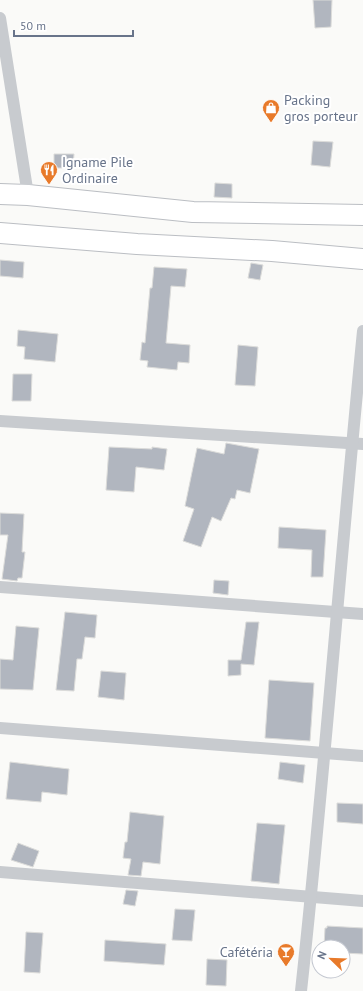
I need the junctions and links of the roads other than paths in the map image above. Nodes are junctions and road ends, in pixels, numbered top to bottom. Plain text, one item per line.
1 (0, 18) edge
2 (0, 194) edge
3 (28, 195) junction
4 (363, 215) edge
5 (0, 233) edge
6 (363, 259) edge
7 (363, 331) edge
8 (0, 421) edge
9 (357, 444) edge
10 (0, 587) edge
11 (338, 612) junction
12 (363, 614) edge
13 (0, 728) edge
14 (324, 752) junction
15 (363, 756) edge
16 (0, 872) edge
17 (312, 896) junction
18 (363, 901) edge
19 (301, 991) edge

1 - 3 street
2 - 3 main road
3 - 4 main road
5 - 6 main road
7 - 9 street
8 - 9 street
9 - 11 street
10 - 11 street
11 - 12 street
11 - 14 street
13 - 14 street
14 - 15 street
14 - 17 street
16 - 17 street
17 - 18 street
17 - 19 street

